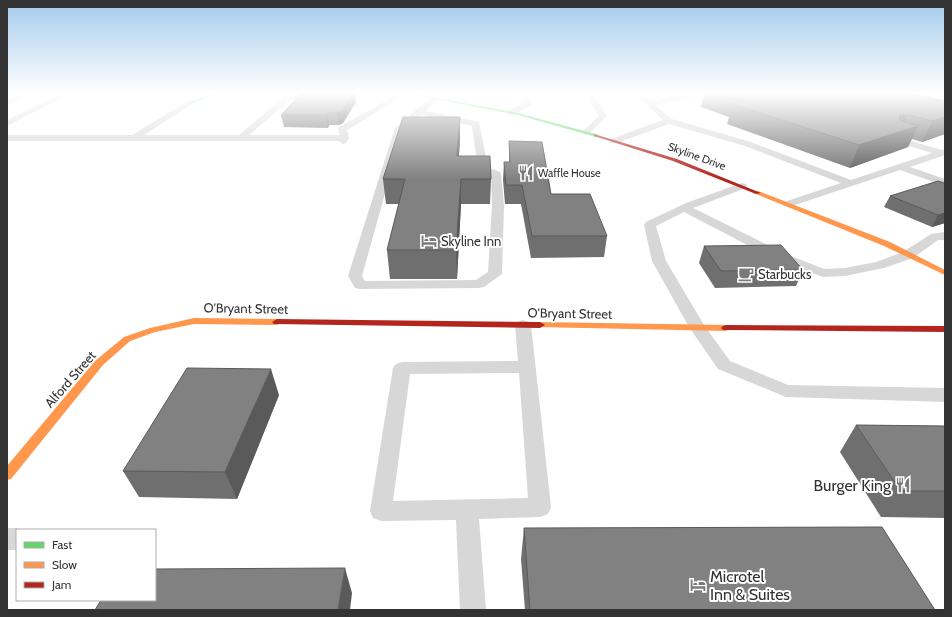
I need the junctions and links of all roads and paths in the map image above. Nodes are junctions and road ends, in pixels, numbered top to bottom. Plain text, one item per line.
1 (159, 122) edge
2 (260, 122) edge
3 (355, 122) edge
4 (407, 122) edge
5 (466, 122) edge
6 (546, 122) edge
7 (597, 122) edge
8 (669, 122) joint
9 (682, 125) junction
10 (719, 126) dead end
11 (586, 132) junction
12 (740, 134) dead end
13 (7, 138) edge
14 (134, 138) junction
15 (241, 138) junction
16 (895, 139) edge
17 (614, 141) junction
18 (748, 144) junction
19 (943, 153) edge
20 (900, 167) junction
21 (851, 183) junction
22 (945, 183) edge
23 (742, 186) junction
24 (788, 204) junction
25 (685, 208) junction
26 (945, 236) edge
27 (908, 255) junction
28 (945, 273) edge
29 (194, 321) joint
30 (523, 325) junction
31 (697, 327) junction
32 (945, 329) edge
33 (526, 367) junction
34 (945, 395) edge
35 (7, 475) edge
36 (467, 510) junction
37 (473, 610) edge

1 - 14 lane
2 - 15 lane
3 - 15 lane
4 - 5 lane
6 - 11 main road, Skyline Drive
7 - 11 lane
8 - 9 lane
8 - 17 lane
9 - 10 lane
9 - 18 lane
11 - 17 main road, Skyline Drive
12 - 18 lane
13 - 14 lane
14 - 15 lane
16 - 19 lane
17 - 23 main road, Skyline Drive
18 - 21 lane
19 - 20 lane
20 - 21 lane
20 - 22 lane
21 - 24 lane
23 - 24 main road, Skyline Drive
23 - 25 lane
24 - 27 main road, Skyline Drive
25 - 27 lane
25 - 31 lane
26 - 27 lane
27 - 28 main road, Skyline Drive
29 - 30 main road, O'Bryant Street
29 - 35 main road, Alford Street
30 - 31 main road, O'Bryant Street
30 - 33 lane
31 - 32 main road, O'Bryant Street
31 - 34 lane
33 - 36 lane
33 - 36 lane
36 - 37 lane

